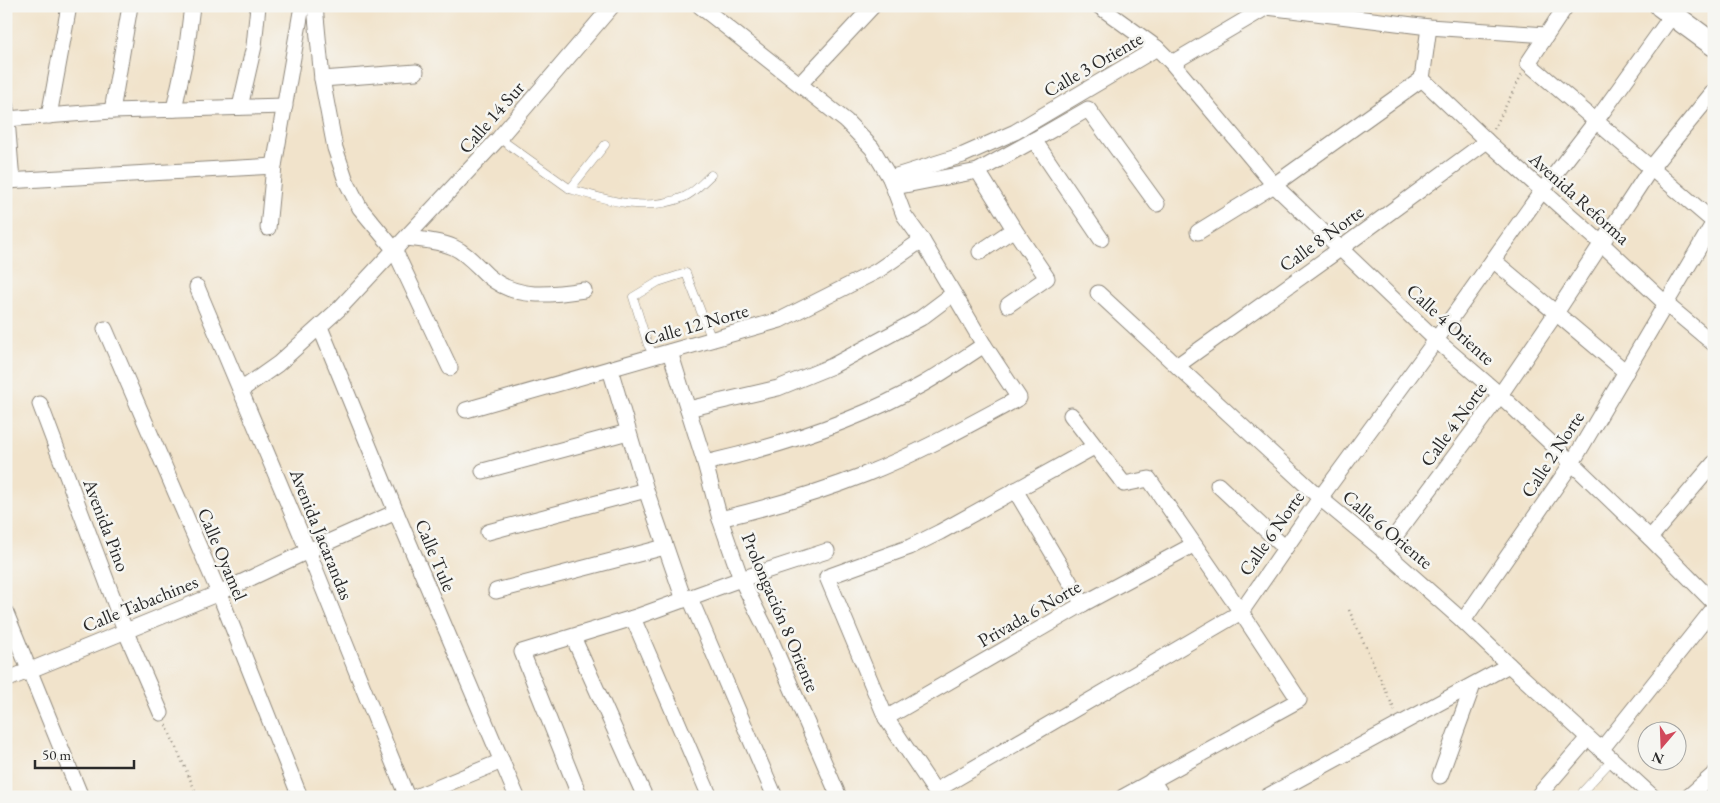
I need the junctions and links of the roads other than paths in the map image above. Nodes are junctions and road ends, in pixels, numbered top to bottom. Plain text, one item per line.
1 (70, 6) edge
2 (130, 6) edge
3 (192, 6) edge
4 (258, 6) edge
5 (302, 6) edge
6 (315, 6) edge
7 (612, 6) edge
8 (700, 6) edge
9 (873, 6) edge
10 (1099, 6) edge
11 (1566, 6) edge
12 (1667, 10) edge
13 (1429, 27) junction
14 (1546, 35) junction
15 (1714, 46) edge
16 (1157, 48) junction
17 (1172, 63) junction
18 (416, 72) dead end
19 (322, 79) junction
20 (1422, 79) junction
21 (800, 84) junction
22 (1714, 91) edge
23 (285, 106) junction
24 (240, 107) junction
25 (174, 109) junction
26 (112, 111) junction
27 (7, 115) edge
28 (49, 116) junction
29 (1596, 121) junction
30 (499, 138) junction
31 (1034, 140) junction
32 (1487, 141) junction
33 (605, 145) dead end
34 (274, 166) junction
35 (1651, 168) junction
36 (978, 171) junction
37 (712, 175) dead end
38 (9, 181) edge
39 (892, 183) junction
40 (1274, 185) junction
41 (570, 189) junction
42 (1542, 191) junction
43 (1157, 204) dead end
44 (1714, 222) edge
45 (268, 228) dead end
46 (1014, 229) junction
47 (1198, 232) dead end
48 (407, 238) junction
49 (1101, 239) dead end
50 (922, 240) junction
51 (1601, 243) junction
52 (394, 249) junction
53 (1340, 249) junction
54 (980, 252) dead end
55 (1493, 260) junction
56 (197, 287) dead end
57 (584, 290) dead end
58 (1098, 293) dead end
59 (953, 294) junction
60 (1666, 304) junction
61 (1008, 305) dead end
62 (1556, 313) junction
63 (320, 327) junction
64 (105, 329) dead end
65 (712, 340) junction
66 (1436, 340) junction
67 (1714, 344) edge
68 (984, 345) junction
69 (662, 355) junction
70 (1178, 365) junction
71 (450, 368) dead end
72 (610, 369) junction
73 (1626, 372) junction
74 (241, 390) junction
75 (1500, 395) junction
76 (40, 404) dead end
77 (688, 409) junction
78 (466, 410) dead end
79 (1071, 416) dead end
80 (628, 432) junction
81 (1094, 447) junction
82 (705, 463) junction
83 (1714, 463) edge
84 (1572, 464) junction
85 (483, 470) dead end
86 (1218, 485) dead end
87 (646, 490) junction
88 (1015, 490) junction
89 (1320, 498) junction
90 (396, 512) junction
91 (720, 519) junction
92 (488, 532) dead end
93 (1650, 538) junction
94 (1193, 545) junction
95 (665, 547) junction
96 (1285, 548) junction
97 (308, 551) junction
98 (828, 551) dead end
99 (1384, 551) junction
100 (741, 579) junction
101 (496, 591) dead end
102 (219, 594) junction
103 (687, 599) junction
104 (1083, 604) junction
105 (1714, 604) edge
106 (1714, 608) edge
107 (6, 612) edge
108 (1240, 612) junction
109 (633, 618) junction
110 (1463, 621) junction
111 (125, 630) junction
112 (573, 637) junction
113 (1508, 665) junction
114 (30, 669) junction
115 (6, 680) edge
116 (1473, 685) junction
117 (161, 713) road end
118 (886, 718) junction
119 (1588, 738) junction
120 (1601, 750) junction
121 (1612, 760) junction
122 (502, 761) junction
123 (1714, 774) edge
124 (1440, 776) dead end
125 (1152, 780) junction
126 (1583, 790) dead end
127 (937, 794) edge
128 (80, 797) edge
129 (300, 797) edge
130 (408, 797) edge
131 (415, 797) edge
132 (517, 797) edge
133 (580, 797) edge
134 (645, 797) edge
135 (710, 797) edge
136 (775, 797) edge
137 (839, 797) edge
138 (1123, 797) edge
139 (1163, 797) edge
140 (1266, 797) edge
141 (1537, 797) edge
142 (1653, 797) edge
143 (1688, 797) edge

1 - 28 street
2 - 26 street
3 - 25 street
4 - 24 street
5 - 23 street
6 - 19 street
7 - 30 street, Calle 14 Sur
8 - 21 street
9 - 21 street
10 - 16 street
11 - 14 street
12 - 15 street
12 - 29 street, Calle 6 Norte
13 - 14 street
13 - 17 street
13 - 20 street
14 - 29 street
16 - 17 street, Calle 3 Oriente
16 - 39 street, Calle 3 Oriente
17 - 40 street, Calle 4 Oriente
18 - 19 street
19 - 52 street
20 - 32 street, Avenida Reforma
20 - 40 street
21 - 39 street
22 - 35 street, Calle 4 Norte
23 - 24 street
23 - 34 street
24 - 25 street
25 - 26 street
26 - 28 street
27 - 28 street
27 - 38 street
29 - 35 street
29 - 42 street, Calle 6 Norte
30 - 41 lane
30 - 48 street, Calle 14 Sur
31 - 36 street
31 - 43 street
31 - 49 street
32 - 42 street, Avenida Reforma
32 - 53 street, Calle 8 Norte
33 - 41 lane
34 - 38 street
34 - 45 street
35 - 44 street
35 - 51 street, Calle 4 Norte
36 - 39 street
36 - 46 street
37 - 41 lane
39 - 50 street
40 - 47 street
40 - 53 street, Calle 4 Oriente
42 - 51 street, Avenida Reforma
42 - 55 street, Calle 6 Norte
44 - 60 street, Calle 2 Norte
46 - 54 street
46 - 61 street
48 - 52 street, Calle 14 Sur
48 - 57 street
50 - 59 street
50 - 65 street, Calle 12 Norte
51 - 60 street, Avenida Reforma
51 - 62 street, Calle 4 Norte
52 - 63 street, Calle 14 Sur
52 - 71 street
53 - 66 street, Calle 4 Oriente
53 - 70 street, Calle 8 Norte
55 - 62 street
55 - 66 street, Calle 6 Norte
56 - 74 street, Avenida Jacarandas
58 - 70 street, Calle 6 Oriente
59 - 68 street
59 - 77 street
60 - 67 street, Avenida Reforma
60 - 73 street, Calle 2 Norte
62 - 73 street
62 - 75 street, Calle 4 Norte
63 - 74 street, Calle 14 Sur
63 - 90 street, Calle Tule
64 - 102 street, Calle Oyamel
65 - 69 street, Calle 12 Norte
65 - 69 lane
66 - 75 street, Calle 4 Oriente
66 - 89 street, Calle 6 Norte
68 - 82 street
68 - 91 street
69 - 72 street, Calle 12 Norte
69 - 77 street, Prolongación 8 Oriente
70 - 89 street, Calle 6 Oriente
72 - 78 street, Calle 12 Norte
72 - 80 street
73 - 84 street, Calle 2 Norte
74 - 97 street, Avenida Jacarandas
75 - 84 street, Calle 4 Oriente
75 - 99 street, Calle 4 Norte
76 - 111 street, Avenida Pino
77 - 82 street, Prolongación 8 Oriente
79 - 81 street
80 - 85 street
80 - 87 street
81 - 88 street
81 - 94 street
82 - 91 street, Prolongación 8 Oriente
83 - 93 street
84 - 93 street, Calle 4 Oriente
84 - 110 street, Calle 2 Norte
86 - 96 street
87 - 92 street
87 - 95 street
88 - 104 street
88 - 118 street
89 - 96 street, Calle 6 Norte
89 - 99 street, Calle 6 Oriente
90 - 97 street, Calle Tabachines
90 - 122 street, Calle Tule
91 - 100 street, Prolongación 8 Oriente
93 - 105 street, Calle 4 Oriente
94 - 104 street, Privada 6 Norte
94 - 108 street
95 - 101 street
95 - 103 street
96 - 108 street, Calle 6 Norte
97 - 102 street, Calle Tabachines
97 - 130 street, Avenida Jacarandas
98 - 100 street
99 - 110 street, Calle 6 Oriente
100 - 103 street
100 - 137 street, Prolongación 8 Oriente
102 - 111 street, Calle Tabachines
102 - 129 street, Calle Oyamel
103 - 109 street
103 - 136 street
104 - 118 street, Privada 6 Norte
106 - 120 street
107 - 114 street
108 - 125 street
108 - 127 street, Calle 6 Norte
109 - 112 street
109 - 135 street
110 - 113 street, Calle 6 Oriente
111 - 114 street, Calle Tabachines
111 - 117 street, Avenida Pino
112 - 133 street
112 - 134 street
113 - 116 street
113 - 119 street, Calle 6 Oriente
114 - 115 street, Calle Tabachines
114 - 128 street
116 - 124 street
116 - 140 street
118 - 127 street
119 - 120 street, Calle 6 Oriente
119 - 141 street
120 - 121 street, Calle 6 Oriente
121 - 126 lane
121 - 142 street, Calle 6 Oriente
122 - 131 street
122 - 132 street, Calle Tule
123 - 143 street
125 - 138 street
125 - 139 street

